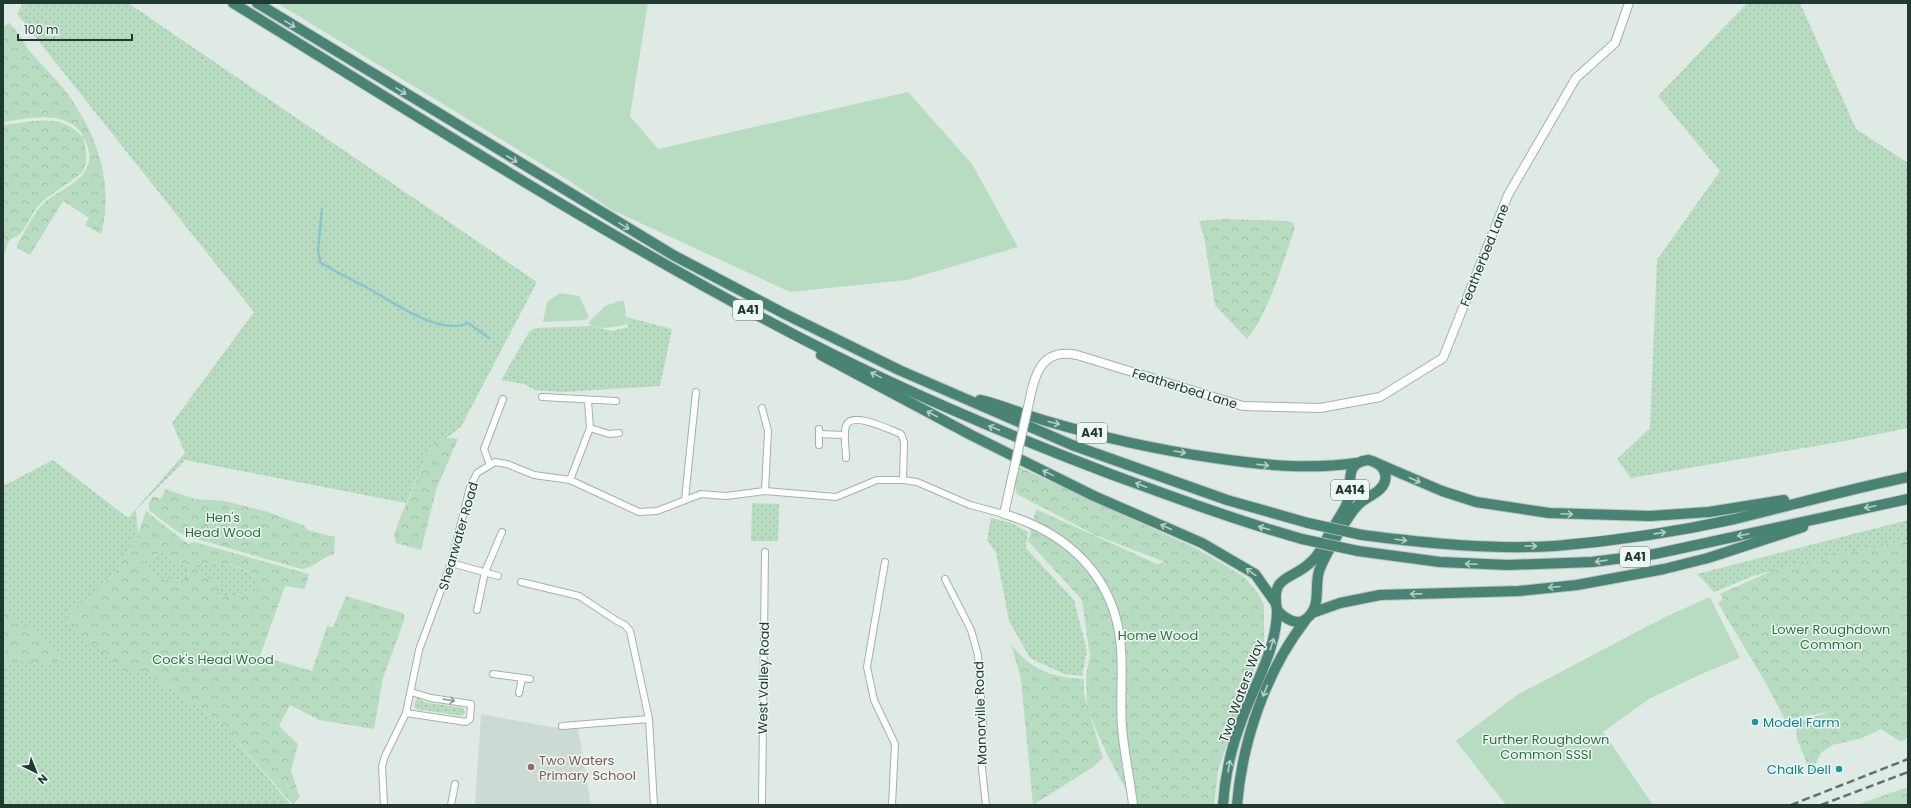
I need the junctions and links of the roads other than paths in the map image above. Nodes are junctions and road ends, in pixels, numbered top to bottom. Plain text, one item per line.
1 (232, 3) edge
2 (257, 3) edge
3 (1629, 3) edge
4 (774, 324) junction
5 (696, 392) dead end
6 (542, 397) dead end
7 (962, 397) junction
8 (503, 399) dead end
9 (588, 401) junction
10 (616, 401) dead end
11 (762, 408) dead end
12 (590, 428) junction
13 (619, 433) dead end
14 (845, 434) junction
15 (819, 445) dead end
16 (846, 458) dead end
17 (1356, 464) junction
18 (1379, 464) junction
19 (490, 465) junction
20 (1908, 477) edge
21 (570, 480) junction
22 (903, 480) junction
23 (765, 491) junction
24 (685, 499) junction
25 (1814, 499) junction
26 (1908, 499) edge
27 (1004, 514) junction
28 (1821, 518) junction
29 (502, 532) dead end
30 (765, 552) dead end
31 (885, 562) dead end
32 (451, 563) junction
33 (485, 572) junction
34 (498, 576) dead end
35 (945, 579) dead end
36 (520, 582) dead end
37 (1276, 606) junction
38 (477, 610) dead end
39 (1312, 612) junction
40 (1305, 621) junction
41 (493, 674) dead end
42 (522, 678) junction
43 (530, 679) dead end
44 (411, 692) junction
45 (519, 693) dead end
46 (406, 713) junction
47 (649, 719) junction
48 (562, 726) dead end
49 (455, 784) dead end
50 (384, 805) edge
51 (451, 805) edge
52 (654, 805) edge
53 (762, 805) edge
54 (892, 805) edge
55 (986, 805) edge
56 (1133, 805) edge
57 (1223, 805) edge
58 (1237, 805) edge

1 - 4 highway, A41
2 -> 7 highway, A41
3 - 27 street, Featherbed Lane, bridge
28 -> 4 highway, A41, bridge
37 -> 4 highway
5 - 24 street
6 - 9 street
7 -> 17 highway, A41
7 -> 25 highway, A41, bridge
8 - 19 street
9 - 10 street
9 - 12 street
11 - 23 street
12 - 13 street
12 - 21 street
14 - 15 street
14 - 16 street
14 - 22 street
17 - 18 highway, A414
17 - 37 highway, A414
18 -> 25 highway
18 - 39 highway, A414
19 - 21 street
19 - 32 street, Shearwater Road
20 - 25 highway, A41
21 - 24 street
22 - 23 street
22 - 27 street
23 - 24 street
26 -> 28 highway, A41
27 - 56 street
28 -> 39 highway
29 - 33 street
30 - 53 street, West Valley Road
31 - 54 street
32 - 33 street
32 - 44 street, Shearwater Road
33 - 34 street
33 - 38 street
35 - 55 street, Manorville Road
36 - 47 street
37 - 40 highway
57 -> 37 highway, Two Waters Way / A414
39 - 40 highway, A414
40 -> 58 highway, Two Waters Way / A414
41 - 42 street
42 - 43 street
42 - 45 street
44 - 46 street, Shearwater Road
44 -> 46 street
46 - 50 street, Shearwater Road
47 - 48 street
47 - 52 street
49 - 51 street

